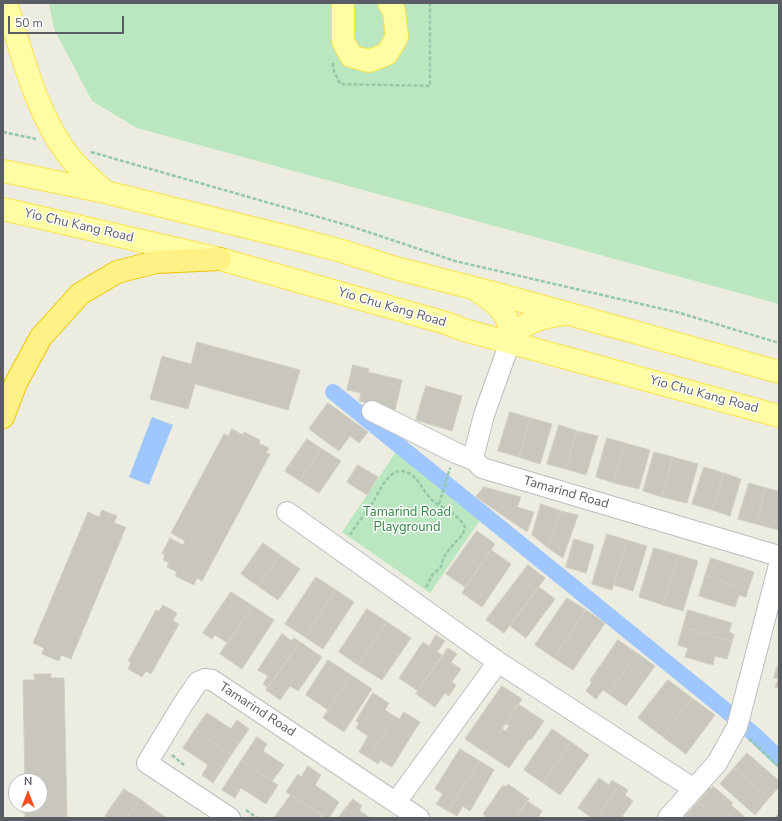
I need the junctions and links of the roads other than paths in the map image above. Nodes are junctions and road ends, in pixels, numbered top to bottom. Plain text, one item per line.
1 (6, 3) edge
2 (343, 3) edge
3 (390, 3) edge
4 (3, 171) edge
5 (105, 192) junction
6 (3, 209) edge
7 (220, 259) junction
8 (469, 286) junction
9 (567, 313) junction
10 (510, 342) junction
11 (779, 372) edge
12 (372, 411) dead end
13 (779, 416) edge
14 (3, 417) edge
15 (474, 460) junction
16 (287, 512) dead end
17 (779, 556) edge
18 (779, 565) edge
19 (498, 662) junction
20 (694, 789) junction
21 (396, 802) junction
22 (237, 813) edge
23 (419, 818) edge
24 (668, 818) edge

1 - 5 main road
2 - 3 main road
4 - 5 main road
5 - 8 main road
6 - 7 main road, Yio Chu Kang Road
7 - 10 main road, Yio Chu Kang Road
7 - 14 highway
8 - 9 main road
8 - 10 main road
9 - 10 main road
9 - 11 main road
10 - 13 main road, Yio Chu Kang Road
10 - 15 street
12 - 15 street, Tamarind Road
15 - 17 street, Tamarind Road
16 - 19 street
18 - 20 street
19 - 20 street
19 - 21 street
20 - 24 street
21 - 22 street, Tamarind Road
21 - 23 street, Tamarind Road

